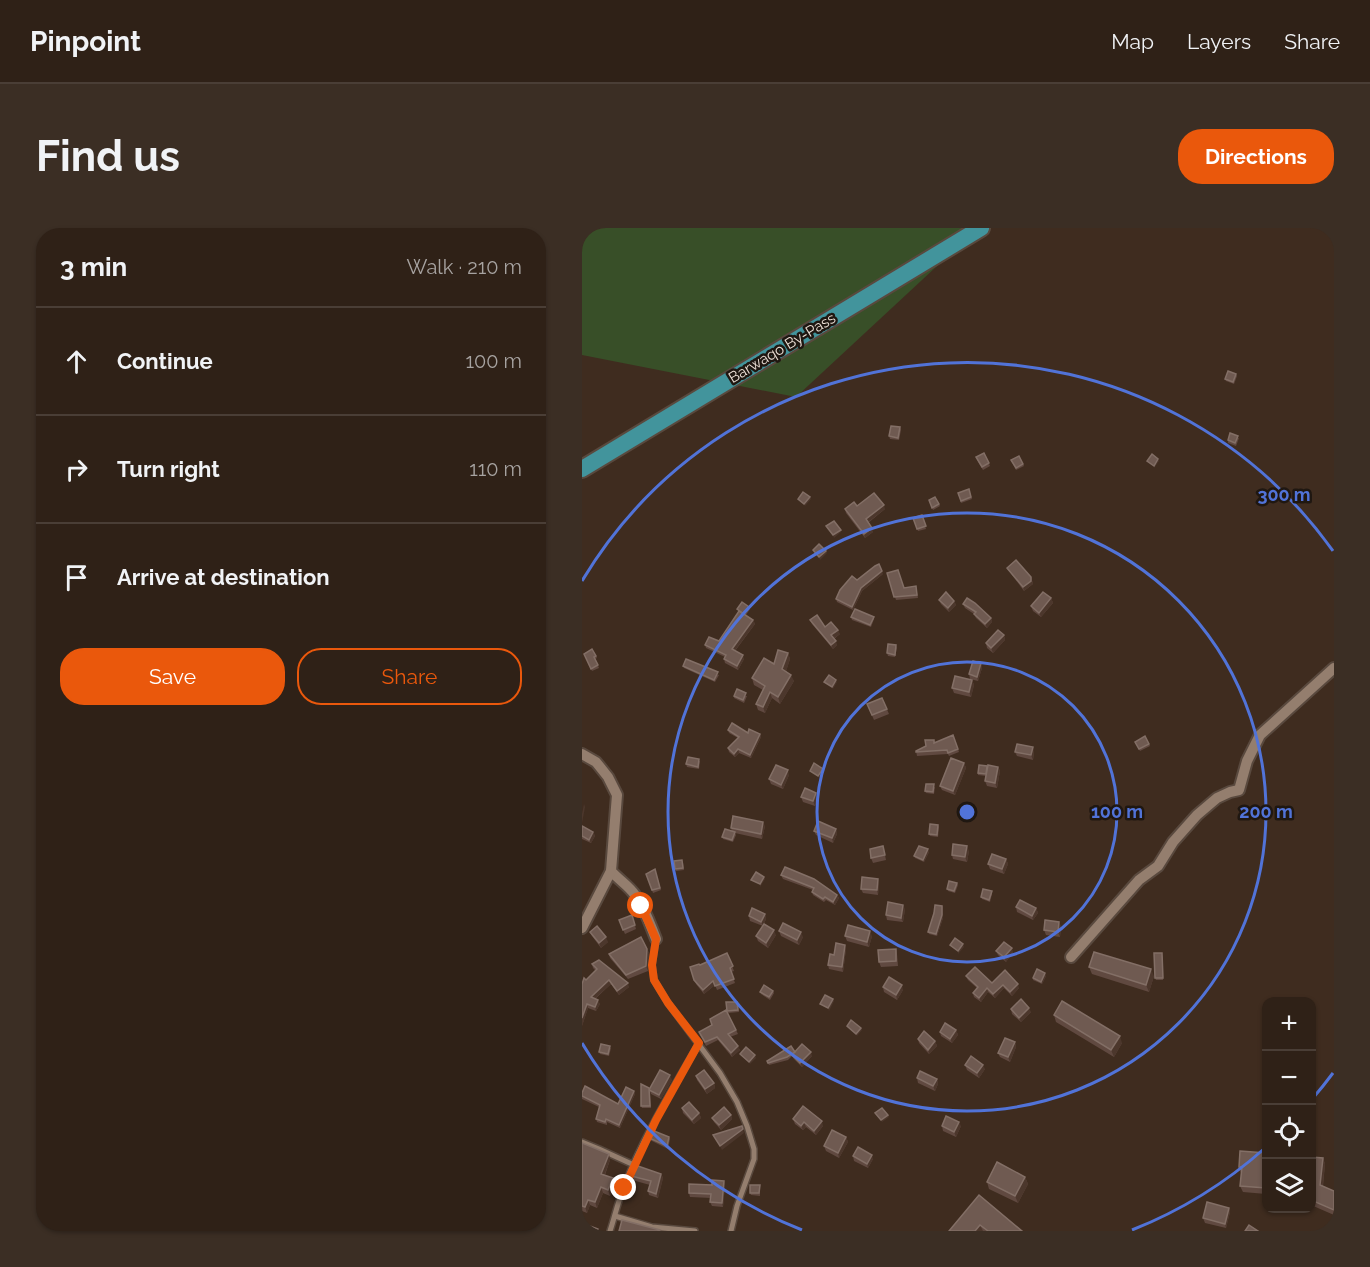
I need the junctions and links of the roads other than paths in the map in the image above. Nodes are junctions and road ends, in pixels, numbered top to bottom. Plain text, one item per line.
1 (981, 228) edge
2 (582, 470) edge
3 (1334, 668) edge
4 (582, 754) edge
5 (611, 871) junction
6 (582, 928) edge
7 (656, 939) joint
8 (1071, 957) dead end
9 (699, 1043) junction
10 (582, 1143) edge
11 (634, 1165) junction
12 (615, 1216) junction
13 (610, 1231) edge
14 (695, 1231) edge
15 (731, 1231) edge

1 - 2 highway, Barwaqo By-Pass
3 - 8 street
4 - 5 street
5 - 6 street
5 - 7 street
7 - 9 lane
9 - 11 lane
9 - 15 lane
10 - 11 lane
11 - 12 lane
12 - 13 lane
12 - 14 lane

